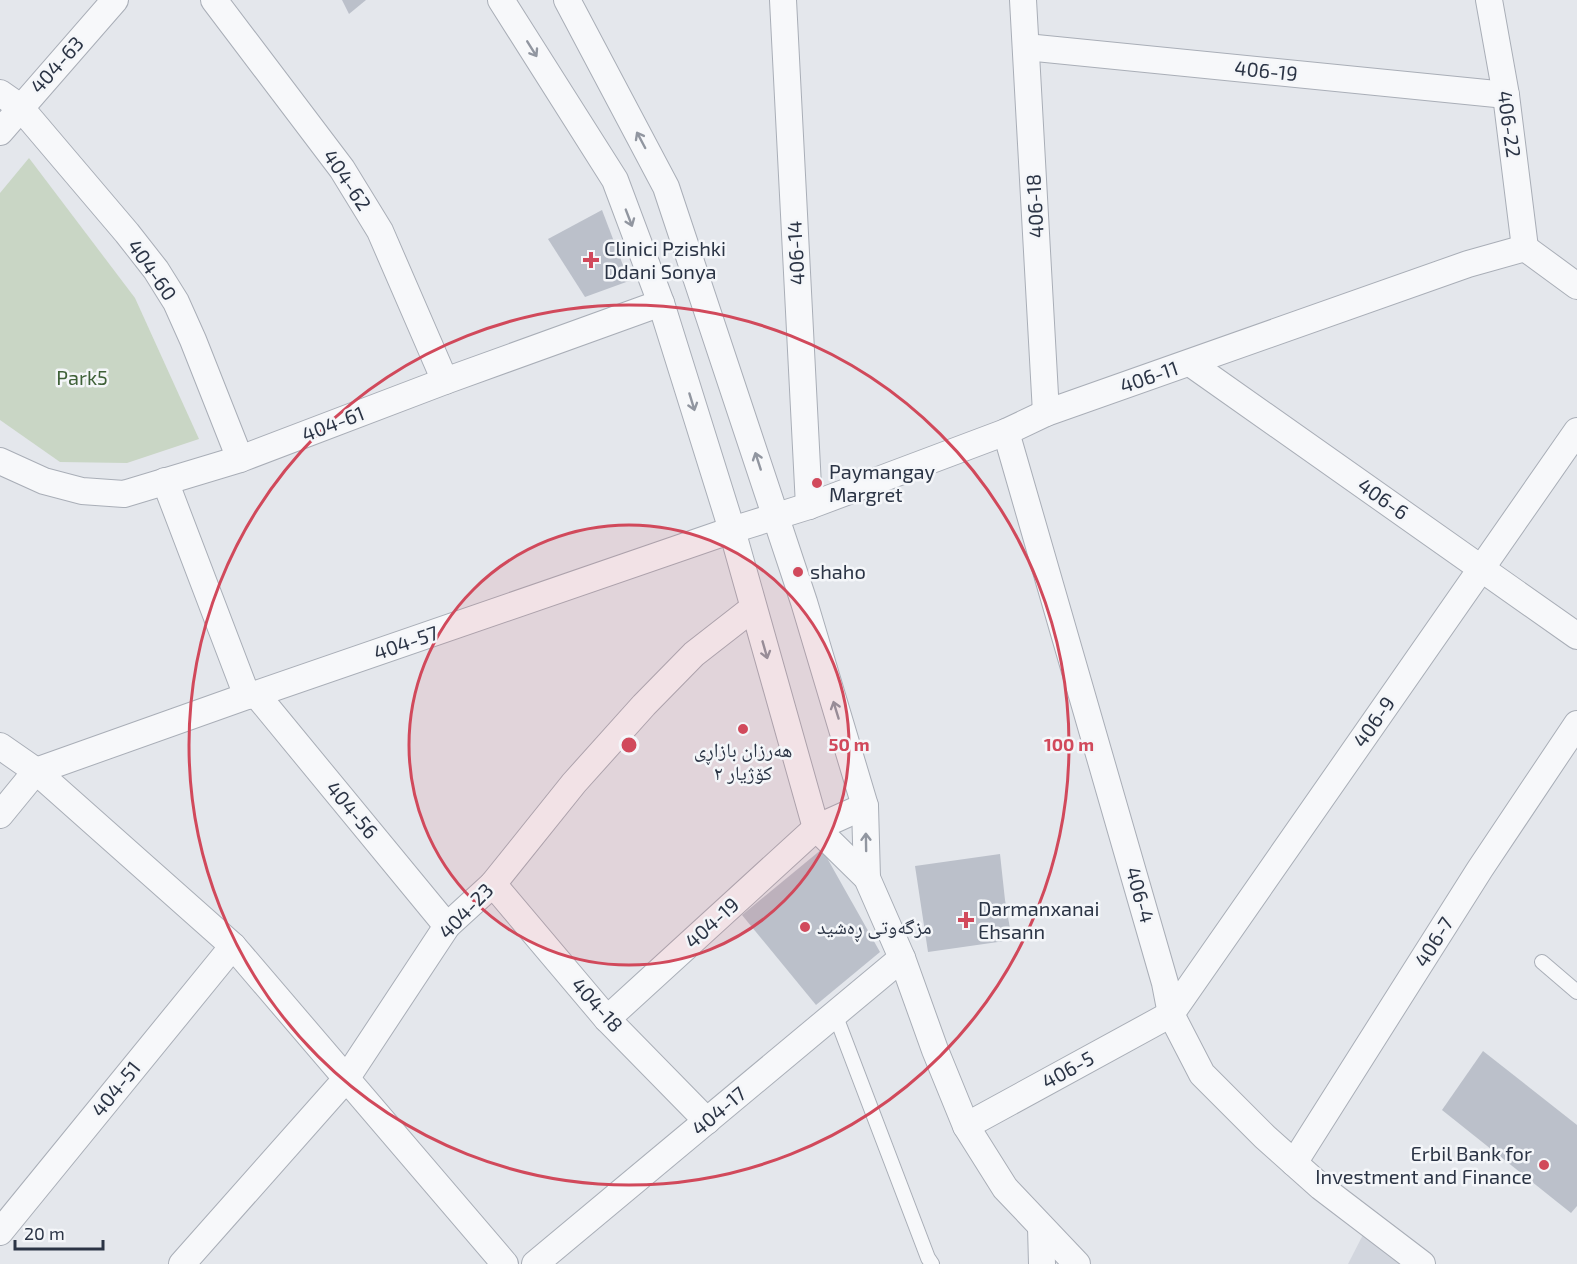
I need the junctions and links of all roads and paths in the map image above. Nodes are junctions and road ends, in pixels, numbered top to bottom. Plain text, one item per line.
1 (115, 0) edge
2 (214, 0) edge
3 (501, 0) edge
4 (567, 0) edge
5 (783, 0) edge
6 (1023, 0) edge
7 (1489, 0) edge
8 (1026, 47) junction
9 (1506, 95) junction
10 (10, 100) edge
11 (0, 132) edge
12 (1525, 248) junction
13 (1577, 286) edge
14 (661, 303) junction
15 (1190, 363) junction
16 (445, 381) junction
17 (1046, 413) junction
18 (1577, 431) edge
19 (1006, 432) junction
20 (240, 459) junction
21 (0, 460) edge
22 (165, 481) junction
23 (809, 506) junction
24 (776, 516) junction
25 (732, 530) junction
26 (1482, 569) junction
27 (753, 608) junction
28 (1577, 636) edge
29 (252, 695) junction
30 (1577, 724) edge
31 (0, 746) edge
32 (36, 771) junction
33 (865, 806) junction
34 (0, 815) edge
35 (816, 828) junction
36 (867, 878) junction
37 (493, 884) junction
38 (447, 926) junction
39 (233, 946) junction
40 (902, 958) junction
41 (1542, 962) dead end
42 (1577, 992) edge
43 (836, 1014) junction
44 (1171, 1014) junction
45 (607, 1019) junction
46 (346, 1079) junction
47 (707, 1121) junction
48 (966, 1126) junction
49 (1294, 1163) junction
50 (1041, 1227) junction
51 (0, 1232) edge
52 (182, 1264) edge
53 (505, 1264) edge
54 (535, 1264) edge
55 (932, 1264) edge
56 (1042, 1264) edge
57 (1077, 1264) edge
58 (1422, 1264) edge

1 - 10 street, 404-63
2 - 16 street, 404-62
3 -> 14 street
24 -> 4 street
5 - 23 street, 406-14
6 - 8 street, 406-18
7 - 9 street, 406-22
8 - 9 street, 406-19
8 - 17 street, 406-18
9 - 12 street, 406-22
10 - 11 street, 404-63
10 - 20 street, 404-60
12 - 13 street
12 - 15 street, 406-11
14 - 16 street, 404-61
14 -> 25 street
15 - 17 street, 406-11
15 - 26 street, 406-6
16 - 20 street, 404-61
17 - 19 street, 406-11
18 - 26 street, 406-9
19 - 23 street, 406-11
19 - 44 street, 406-4
20 - 22 street, 404-61
21 - 22 street, 404-61
22 - 29 street, 404-56
23 - 24 street, 406-11
24 - 25 street, 404-57
33 -> 24 street
25 - 27 street
25 - 29 street, 404-57
26 - 28 street, 406-6
26 - 44 street, 406-9
27 -> 35 street
27 - 37 street, 404-23
29 - 32 street, 404-57
29 - 38 street, 404-56
30 - 49 street, 406-7
31 - 32 street
32 - 34 street
32 - 39 street
33 - 35 street, 404-19
36 -> 33 street
35 - 36 street
35 - 45 street, 404-19
36 - 40 street
37 - 38 street, 404-23
37 - 45 street, 404-18
38 - 46 street, 404-23
39 - 46 street
39 - 51 street, 404-51
40 - 43 street, 404-17
40 - 48 street
41 - 42 lane
43 - 47 street, 404-17
43 - 55 lane
44 - 48 street, 406-5
44 - 49 street, 406-4
45 - 47 street, 404-18
46 - 52 street, 404-23
46 - 53 street
47 - 54 street, 404-17
48 - 50 street
49 - 58 street, 406-4
50 - 56 street
50 - 57 street

